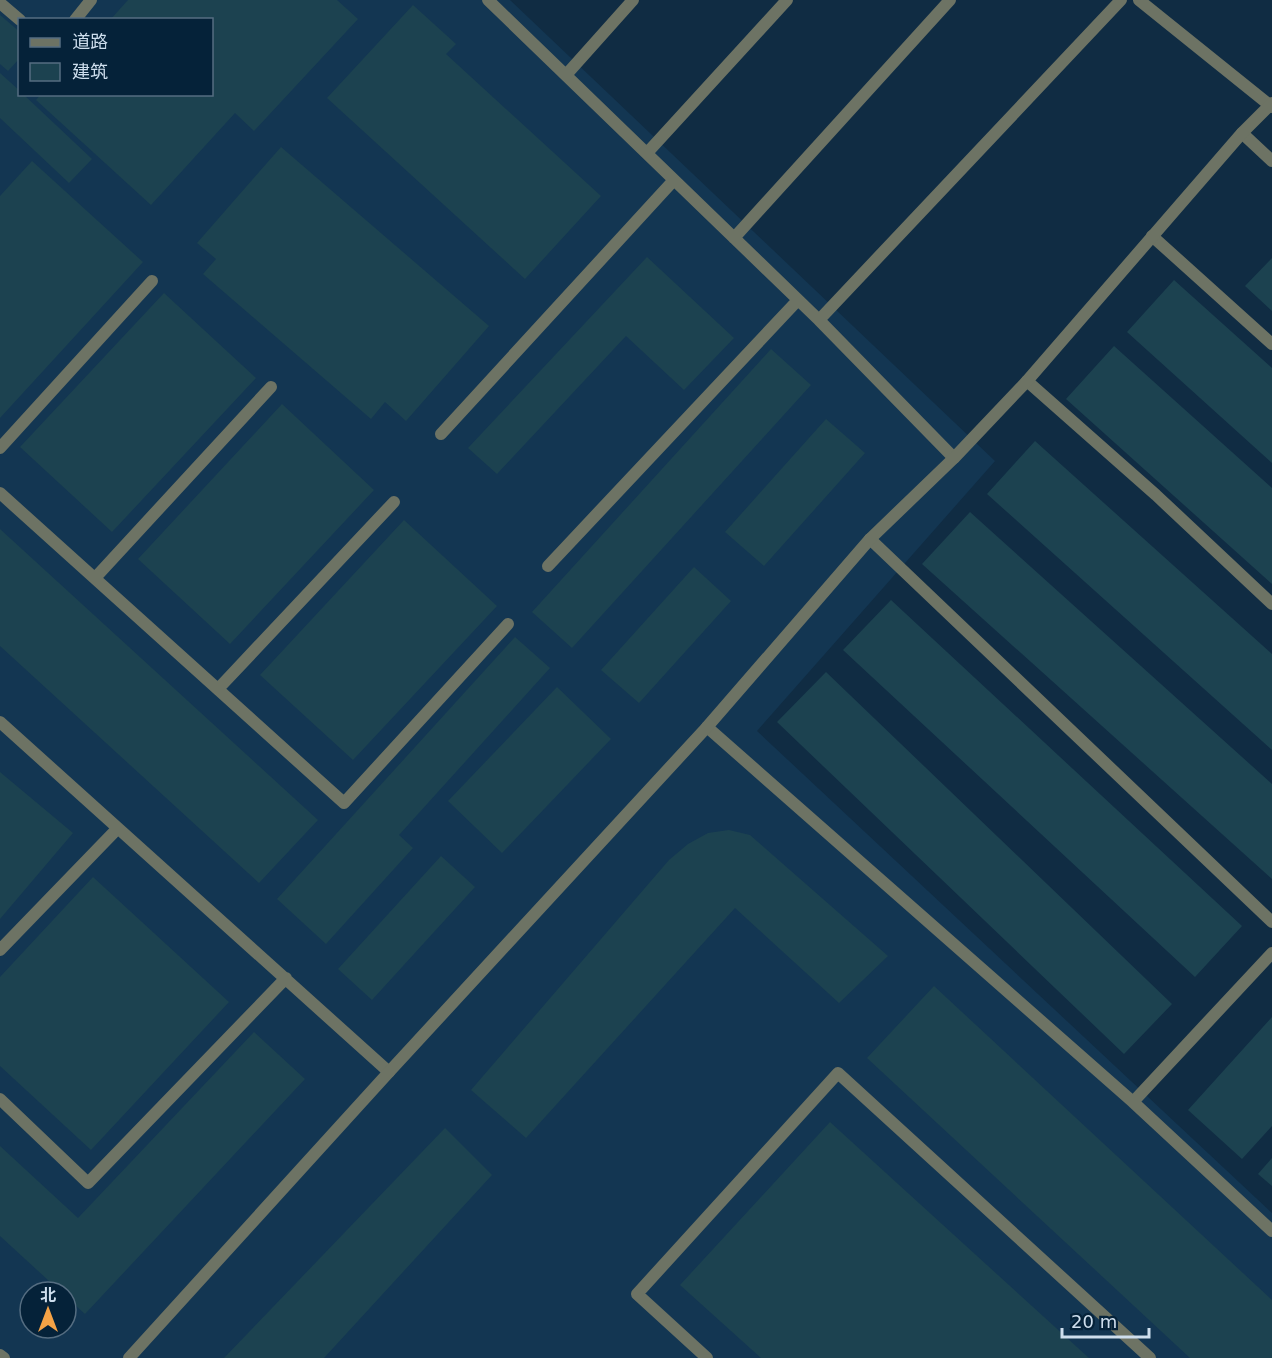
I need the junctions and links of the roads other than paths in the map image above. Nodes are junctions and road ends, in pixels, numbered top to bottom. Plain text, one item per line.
1 (91, 0) edge
2 (488, 0) edge
3 (633, 0) edge
4 (787, 0) edge
5 (950, 0) edge
6 (1121, 0) edge
7 (1139, 0) edge
8 (0, 3) edge
9 (18, 18) edge
10 (77, 18) edge
11 (566, 75) junction
12 (1271, 105) edge
13 (1242, 133) junction
14 (647, 153) junction
15 (1272, 161) edge
16 (674, 180) junction
17 (1152, 236) junction
18 (734, 238) junction
19 (152, 281) dead end
20 (798, 300) junction
21 (819, 320) junction
22 (1272, 344) edge
23 (1027, 381) junction
24 (271, 387) dead end
25 (441, 434) dead end
26 (0, 448) edge
27 (954, 458) junction
28 (0, 493) edge
29 (394, 502) dead end
30 (870, 539) junction
31 (548, 566) dead end
32 (95, 578) junction
33 (1272, 604) edge
34 (508, 624) dead end
35 (218, 689) junction
36 (0, 722) edge
37 (707, 727) junction
38 (118, 828) junction
39 (1272, 922) edge
40 (0, 950) edge
41 (1272, 952) edge
42 (286, 978) junction
43 (389, 1072) junction
44 (0, 1099) edge
45 (1133, 1102) junction
46 (1272, 1231) edge
47 (0, 1355) edge
48 (4, 1358) edge
49 (129, 1358) edge
50 (707, 1358) edge
51 (1150, 1358) edge

1 - 10 street
2 - 11 street
3 - 11 street
4 - 14 street
5 - 18 street
6 - 21 street
7 - 12 street
8 - 9 street
11 - 14 street
12 - 13 street
13 - 15 street
13 - 17 street
14 - 16 street
16 - 18 street
16 - 25 street
17 - 22 street
17 - 23 street
18 - 20 street
19 - 26 street
20 - 21 street
20 - 31 street
21 - 27 street
23 - 27 street
23 - 33 street
24 - 32 street
27 - 30 street
28 - 32 street
29 - 35 street
30 - 37 street
30 - 39 street
32 - 35 street
34 - 35 street
36 - 38 street
37 - 43 street
37 - 45 street
38 - 40 street
38 - 42 street
41 - 45 street
42 - 43 street
42 - 44 street
43 - 49 street
45 - 46 street
47 - 48 street
50 - 51 street

